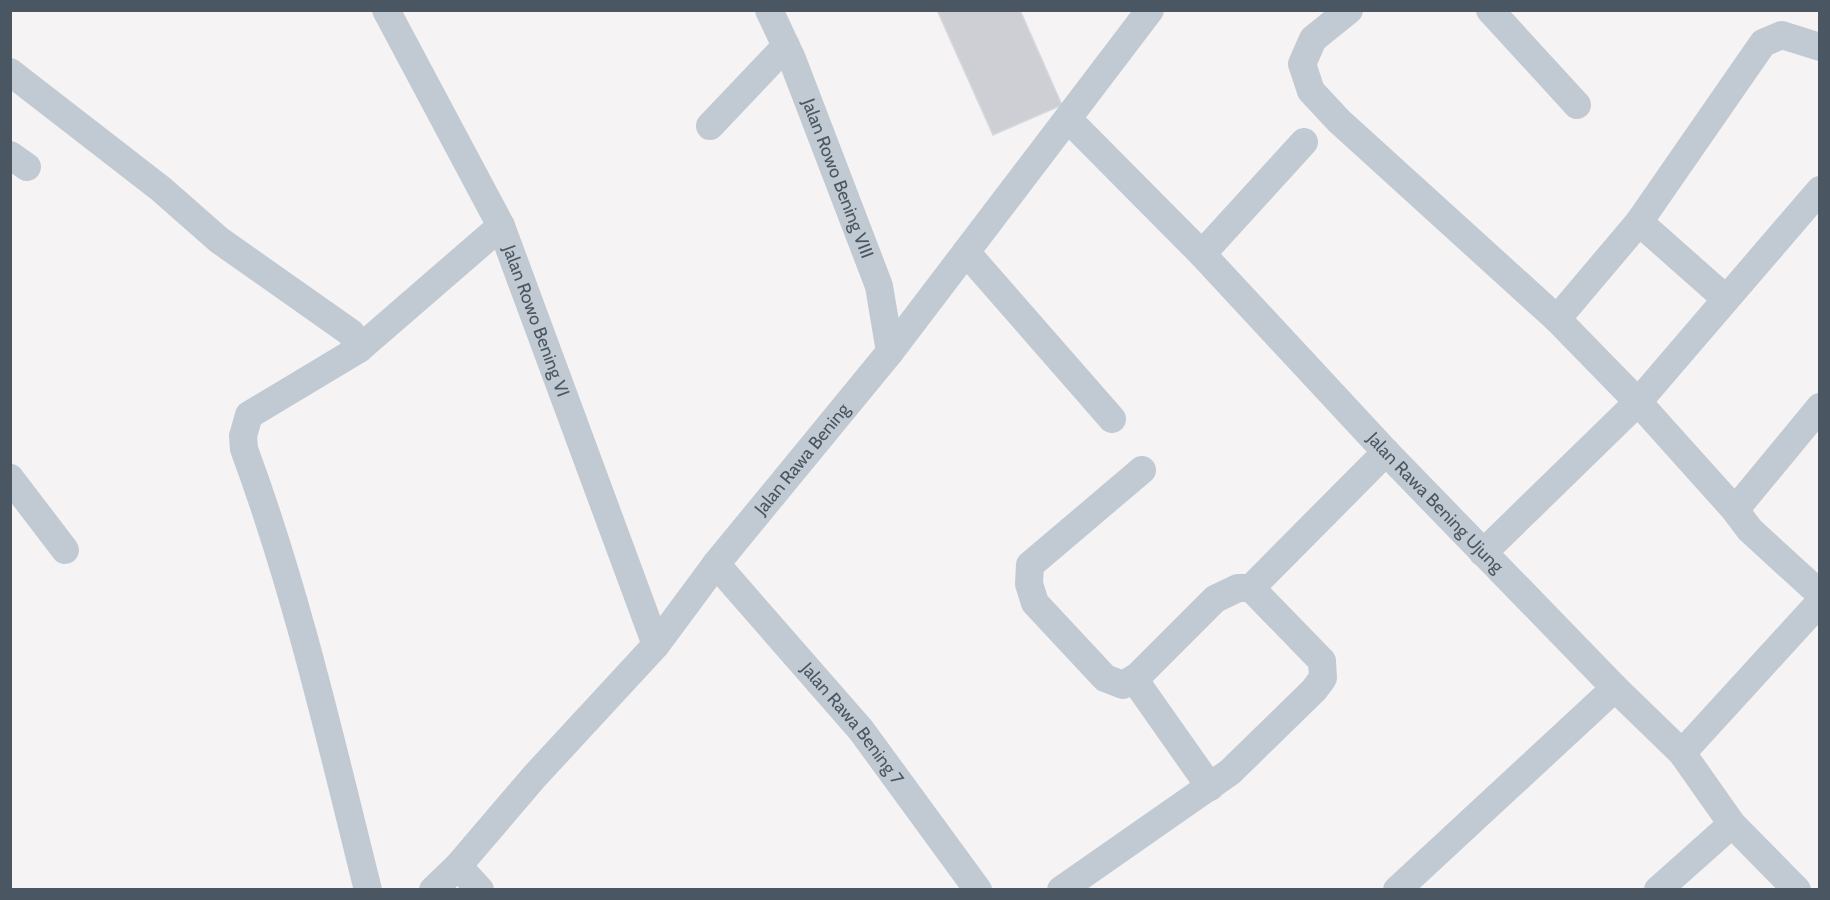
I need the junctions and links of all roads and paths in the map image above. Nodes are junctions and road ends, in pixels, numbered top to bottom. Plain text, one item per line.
1 (386, 10) edge
2 (769, 10) edge
3 (1150, 10) edge
4 (1349, 10) edge
5 (1490, 10) edge
6 (786, 46) junction
7 (1820, 47) edge
8 (10, 72) edge
9 (1577, 105) dead end
10 (1068, 119) junction
11 (710, 126) dead end
12 (1304, 142) dead end
13 (1820, 190) edge
14 (1639, 222) junction
15 (501, 226) junction
16 (966, 252) junction
17 (1202, 254) junction
18 (1726, 299) junction
19 (1557, 319) junction
20 (359, 349) junction
21 (890, 352) junction
22 (1638, 402) junction
23 (1820, 407) edge
24 (1112, 419) dead end
25 (1386, 452) junction
26 (1142, 470) dead end
27 (10, 478) edge
28 (1735, 510) junction
29 (65, 550) dead end
30 (1483, 553) junction
31 (716, 564) junction
32 (1251, 588) junction
33 (1820, 594) edge
34 (1820, 602) edge
35 (656, 645) junction
36 (1134, 679) junction
37 (1615, 688) junction
38 (1682, 753) junction
39 (1210, 787) junction
40 (1732, 824) junction
41 (458, 866) junction
42 (368, 890) edge
43 (433, 890) edge
44 (480, 890) edge
45 (978, 890) edge
46 (1061, 890) edge
47 (1397, 890) edge
48 (1658, 890) edge
49 (1797, 890) edge

1 - 15 street, Jalan Rowo Bening VI
2 - 6 street, Jalan Rowo Bening VIII
3 - 10 street, Jalan Rawa Bening
4 - 19 street
5 - 9 street
6 - 11 street
6 - 21 street, Jalan Rowo Bening VIII
7 - 14 street
8 - 20 street
10 - 16 street, Jalan Rawa Bening
10 - 17 street, Jalan Rawa Bening Ujung
12 - 17 street
13 - 18 street
14 - 18 street
14 - 19 street
15 - 20 street
15 - 35 street, Jalan Rowo Bening VI
16 - 21 street, Jalan Rawa Bening
16 - 24 street
17 - 25 street, Jalan Rawa Bening Ujung
18 - 22 street
19 - 22 street
20 - 42 street
21 - 31 street, Jalan Rawa Bening
22 - 28 street
22 - 30 street
23 - 28 street
25 - 30 street, Jalan Rawa Bening Ujung
25 - 32 street
26 - 36 street
27 - 29 street
28 - 33 street
30 - 37 street, Jalan Rawa Bening Ujung
31 - 35 street, Jalan Rawa Bening
31 - 45 street, Jalan Rawa Bening 7
32 - 36 street
32 - 39 street
34 - 38 street
35 - 41 street, Jalan Rawa Bening
36 - 39 street
37 - 38 street, Jalan Rawa Bening Ujung
37 - 47 street
38 - 40 street, Jalan Rawa Bening Ujung
39 - 46 street
40 - 48 street
40 - 49 street, Jalan Rawa Bening Ujung
41 - 43 street, Jalan Rawa Bening
41 - 44 street

